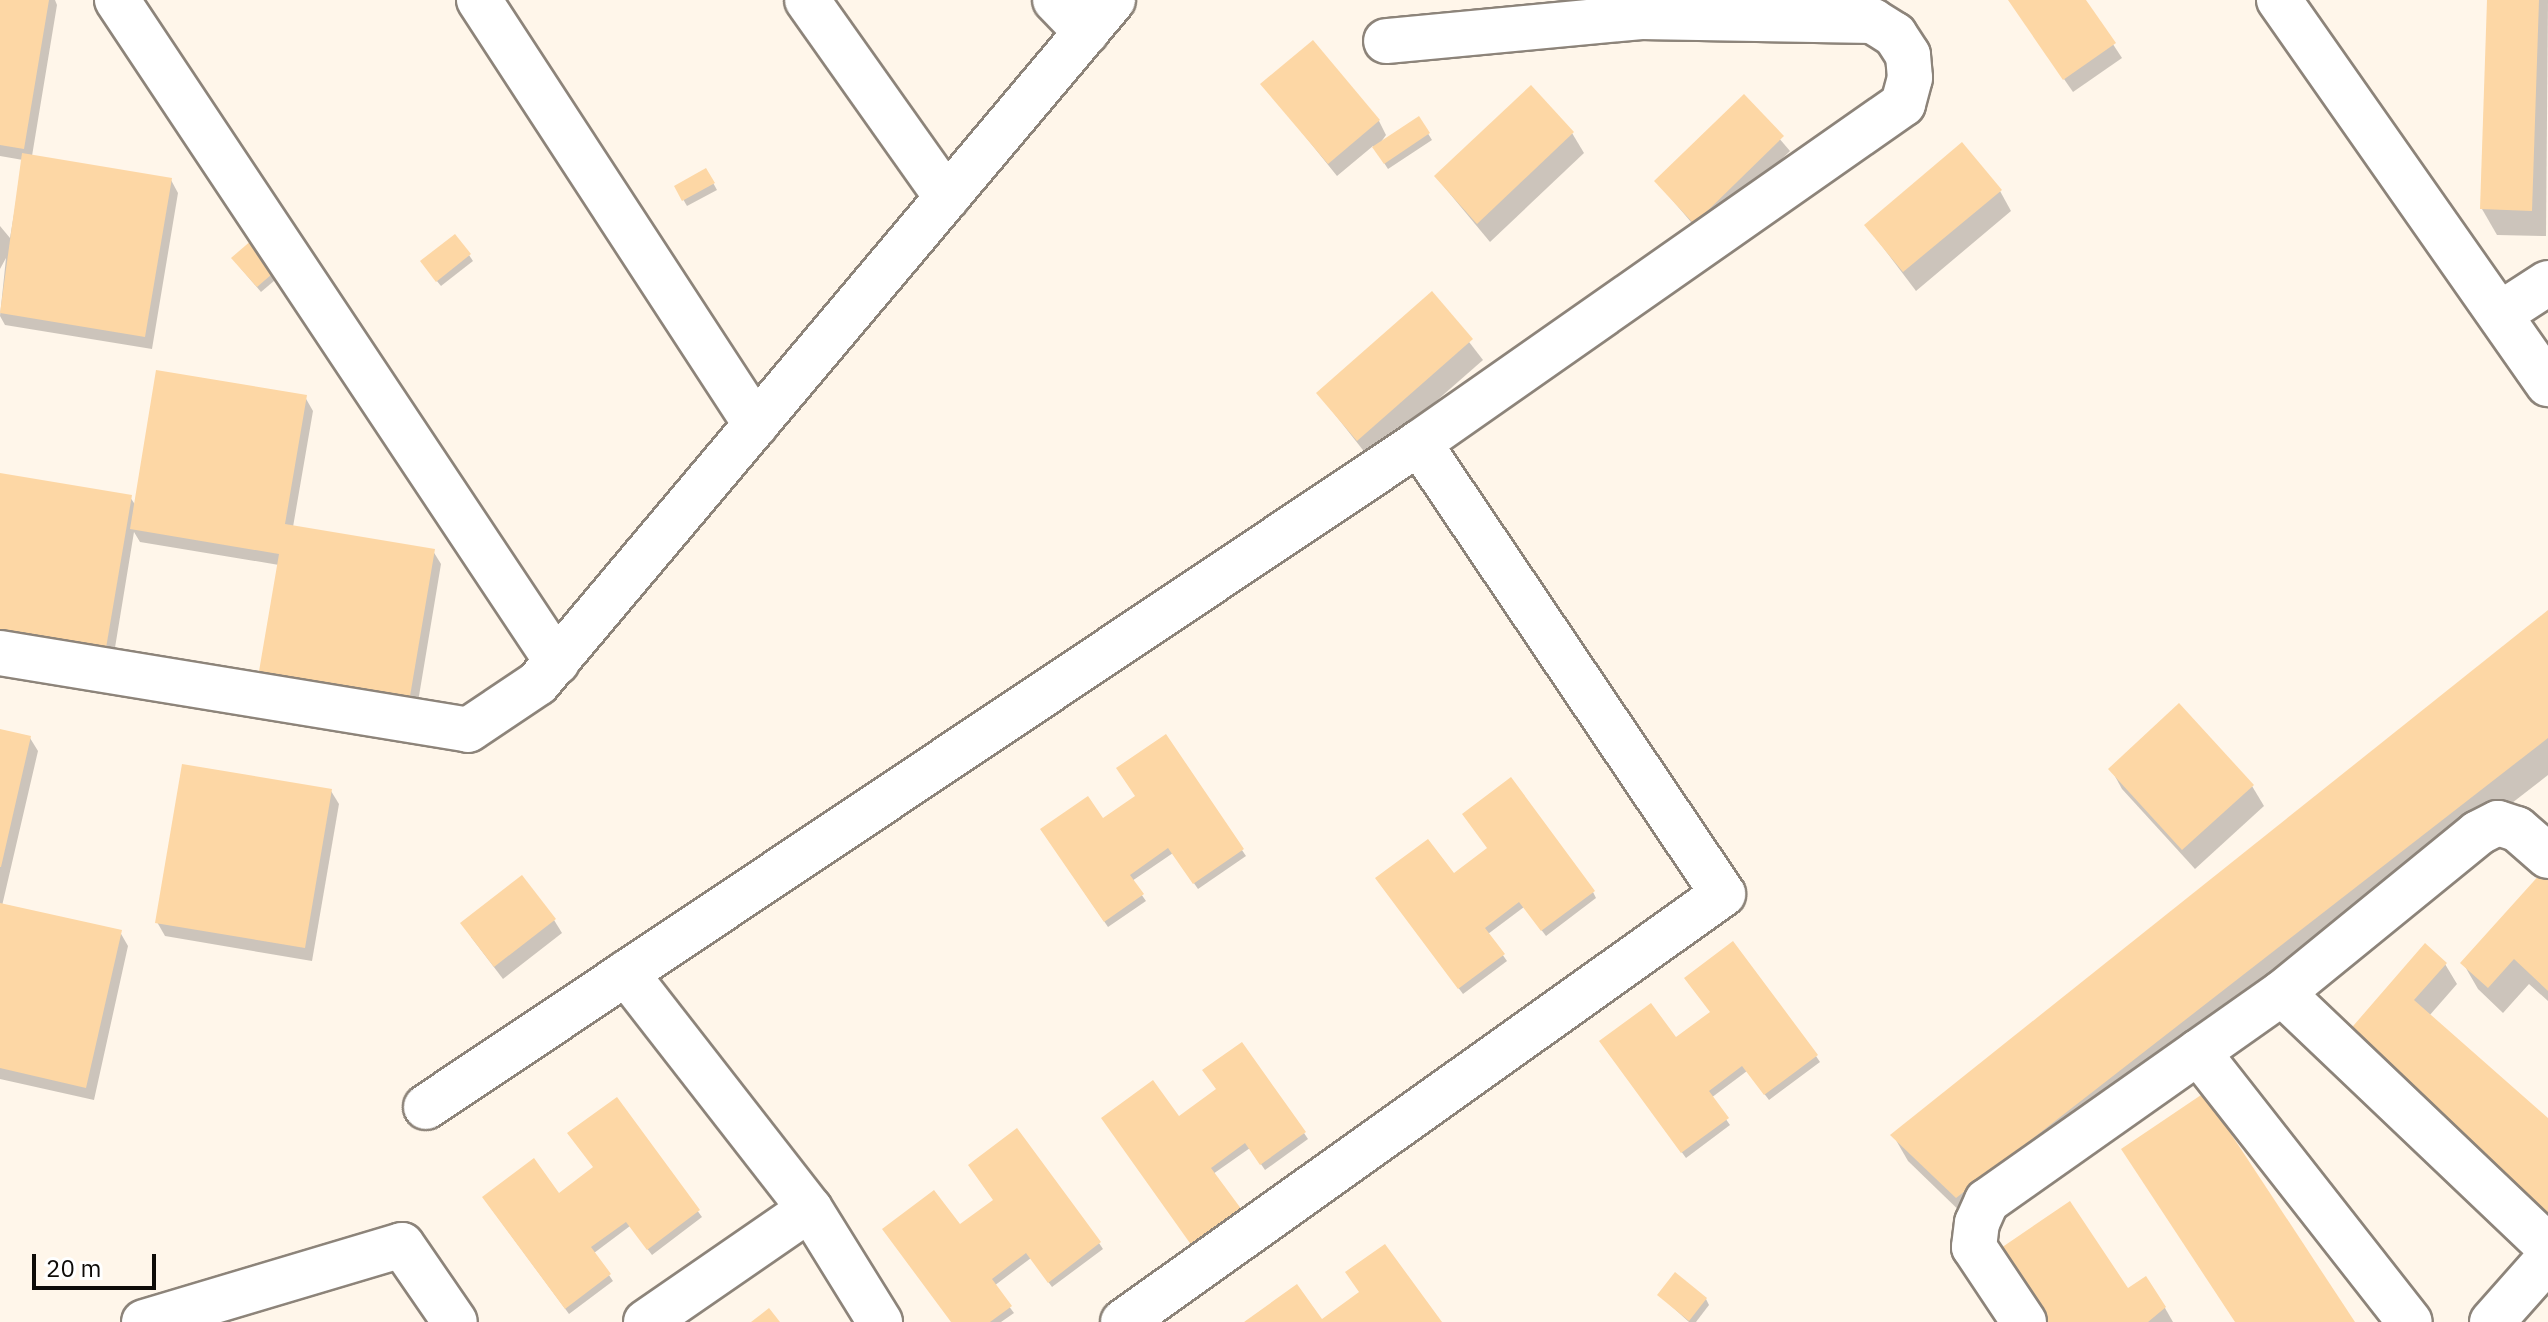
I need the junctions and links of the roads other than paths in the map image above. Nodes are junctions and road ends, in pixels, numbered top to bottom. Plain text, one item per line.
1 (117, 0) edge
2 (479, 0) edge
3 (807, 0) edge
4 (1055, 0) edge
5 (2279, 0) edge
6 (1100, 16) edge
7 (1386, 41) dead end
8 (947, 198) junction
9 (2548, 283) edge
10 (2500, 314) junction
11 (2548, 384) edge
12 (756, 425) junction
13 (1419, 443) junction
14 (0, 653) edge
15 (557, 662) junction
16 (2548, 856) edge
17 (626, 973) junction
18 (2282, 993) junction
19 (2198, 1052) junction
20 (426, 1107) dead end
21 (810, 1209) junction
22 (2548, 1246) edge
23 (2548, 1259) edge
24 (144, 1322) edge
25 (455, 1322) edge
26 (646, 1322) edge
27 (880, 1322) edge
28 (1123, 1322) edge
29 (2024, 1322) edge
30 (2410, 1322) edge
31 (2492, 1322) edge

1 - 15 street
2 - 12 street
3 - 8 street
4 - 6 street
5 - 10 street
6 - 8 street
7 - 13 street
8 - 12 street
9 - 10 street
10 - 11 street
12 - 15 street
13 - 17 street
13 - 28 street
14 - 15 street
16 - 18 street
17 - 20 street
17 - 21 street
18 - 19 street
18 - 22 street
19 - 29 street
19 - 30 street
21 - 26 street
21 - 27 street
23 - 31 street
24 - 25 street

